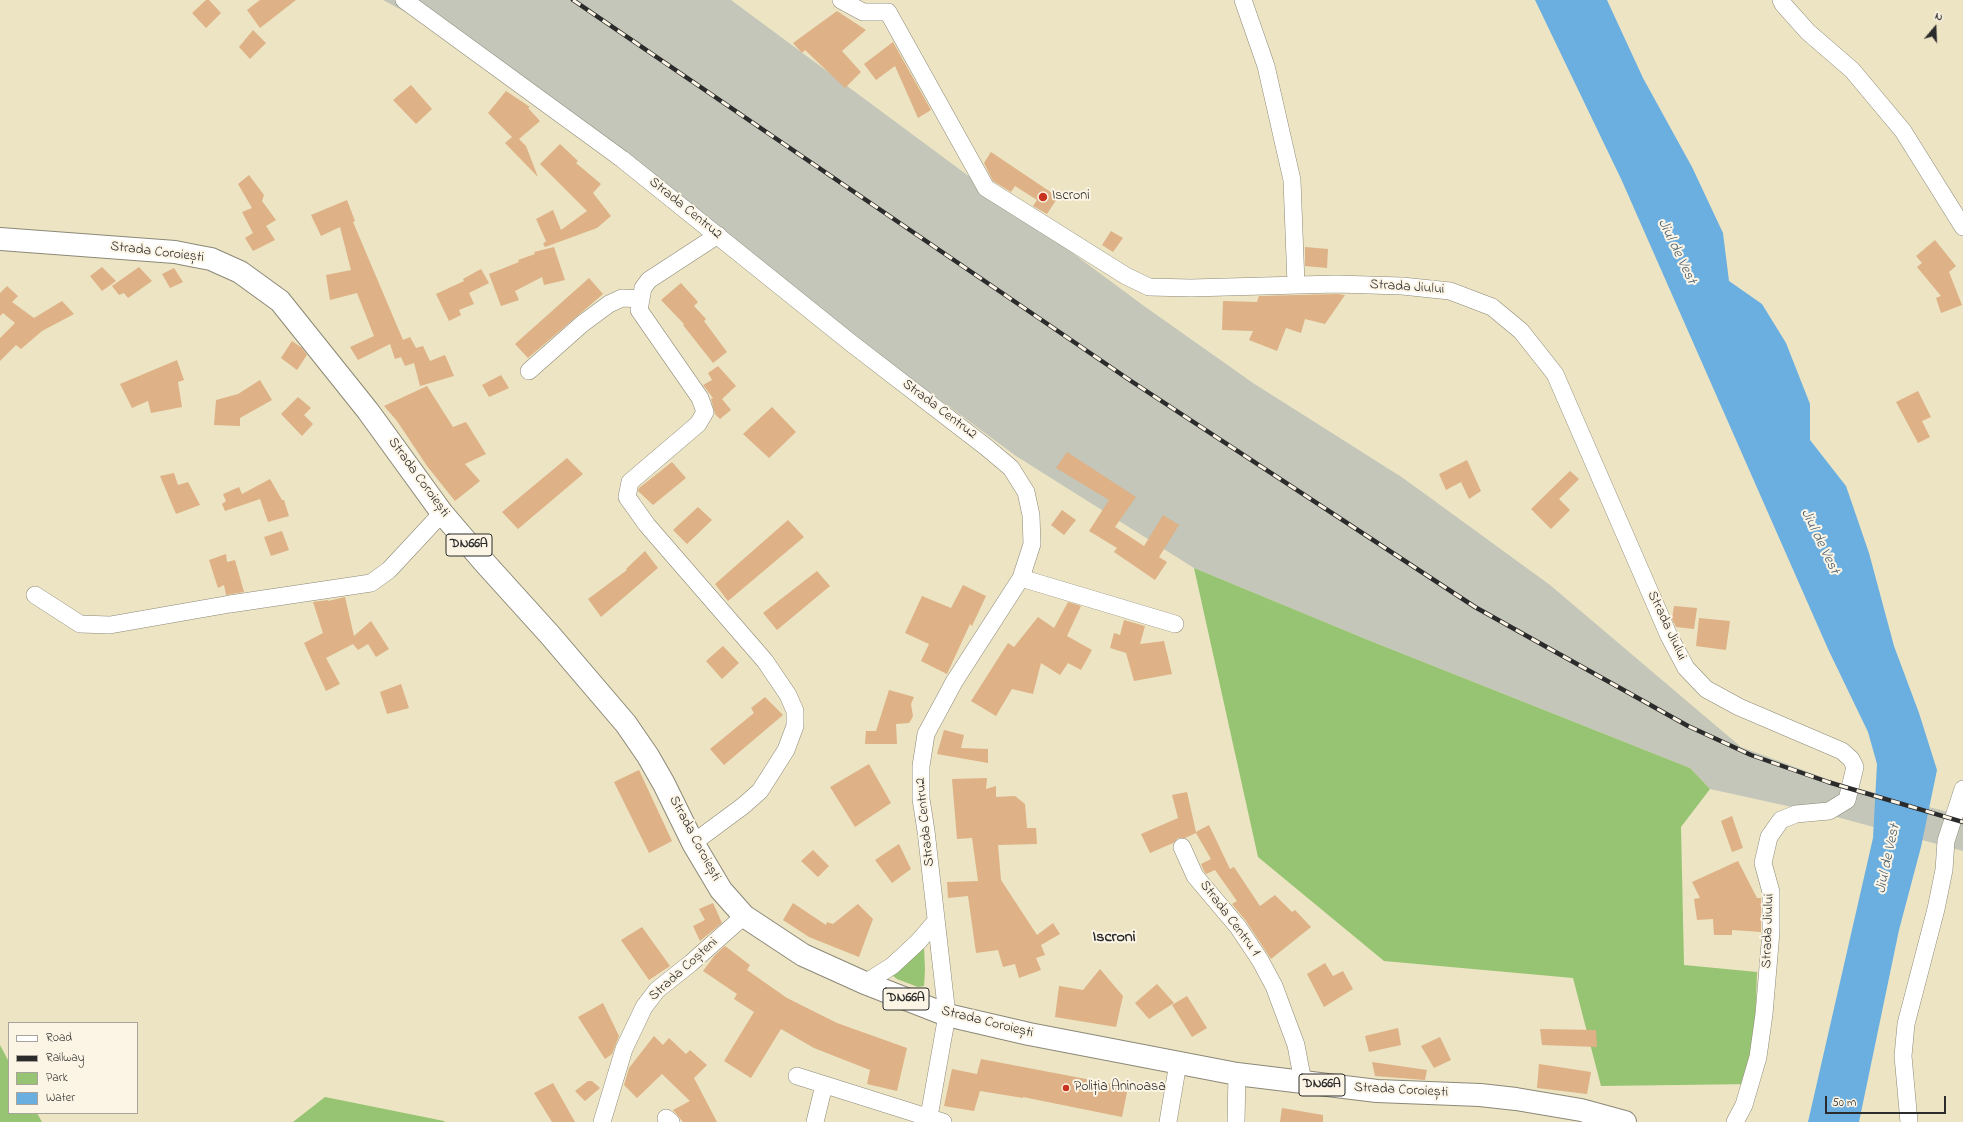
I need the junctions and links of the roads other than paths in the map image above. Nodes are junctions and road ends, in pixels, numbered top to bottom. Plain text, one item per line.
1 (404, 0) edge
2 (842, 0) edge
3 (1243, 0) edge
4 (1781, 0) edge
5 (890, 6) edge
6 (1963, 226) edge
7 (718, 235) junction
8 (0, 239) edge
9 (1296, 284) junction
10 (641, 299) junction
11 (529, 371) dead end
12 (442, 513) junction
13 (1021, 578) junction
14 (35, 595) dead end
15 (1175, 624) dead end
16 (1963, 789) edge
17 (693, 843) junction
18 (1182, 847) dead end
19 (744, 916) junction
20 (936, 921) junction
21 (865, 983) junction
22 (947, 1015) junction
23 (1178, 1063) junction
24 (1237, 1074) junction
25 (797, 1076) dead end
26 (1303, 1082) junction
27 (824, 1085) junction
28 (1621, 1120) edge
29 (934, 1121) edge
30 (602, 1122) edge
31 (815, 1122) edge
32 (1168, 1122) edge
33 (1236, 1122) edge
34 (1735, 1122) edge
35 (1909, 1122) edge

1 - 7 street, Strada Centru2
2 - 5 street
3 - 9 street
4 - 6 street
5 - 9 street, Strada Jiului
7 - 10 street
7 - 13 street, Strada Centru2
8 - 12 main road, Strada Coroiești / DN66A
9 - 34 street, Strada Jiului
10 - 11 street
10 - 17 street
12 - 14 street
12 - 17 main road, Strada Coroiești / DN66A
13 - 15 street
13 - 20 street, Strada Centru2
16 - 35 street
17 - 19 main road, Strada Coroiești / DN66A
18 - 26 street, Strada Centru 1
19 - 21 main road, Strada Coroiești / DN66A
19 - 30 street, Strada Coșteni
20 - 21 street
20 - 22 street, Strada Centru2
21 - 22 main road, Strada Coroiești / DN66A
22 - 23 main road, Strada Coroiești / DN66A
22 - 29 street, Strada Centru2
23 - 24 main road, Strada Coroiești / DN66A
23 - 32 street
24 - 26 main road, Strada Coroiești / DN66A
24 - 33 street
25 - 27 street
26 - 28 main road, Strada Coroiești / DN66A
27 - 29 street
27 - 31 street

